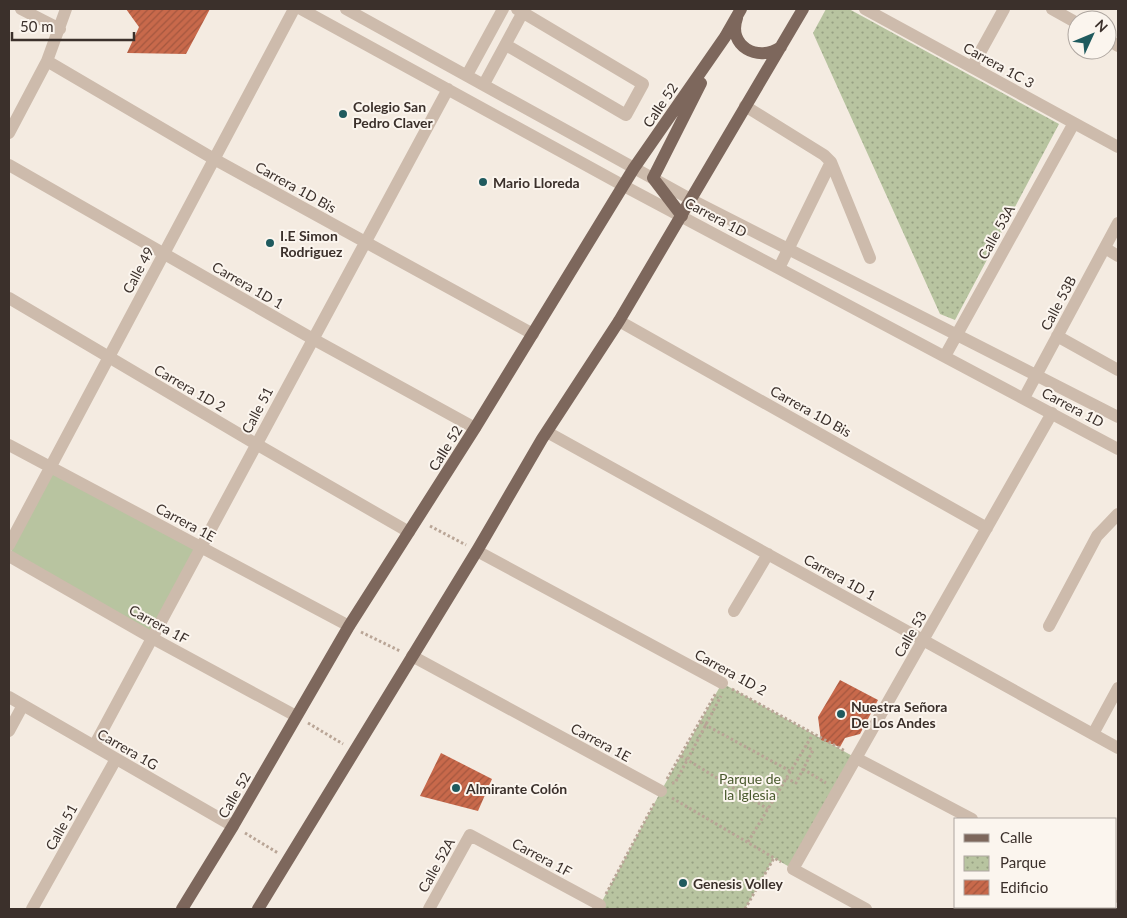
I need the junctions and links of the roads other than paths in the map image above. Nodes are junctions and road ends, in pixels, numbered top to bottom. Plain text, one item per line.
1 (21, 9) edge
2 (66, 9) edge
3 (294, 9) edge
4 (301, 9) edge
5 (346, 9) edge
6 (502, 9) edge
7 (803, 9) edge
8 (865, 9) edge
9 (1004, 9) edge
10 (1052, 9) edge
11 (520, 11) edge
12 (740, 11) edge
13 (1067, 17) edge
14 (60, 29) junction
15 (725, 37) junction
16 (786, 40) junction
17 (506, 45) junction
18 (47, 61) junction
19 (972, 67) junction
20 (467, 75) junction
21 (484, 84) junction
22 (448, 89) junction
23 (745, 106) junction
24 (1074, 123) junction
25 (9, 133) edge
26 (1118, 147) edge
27 (214, 159) junction
28 (831, 162) junction
29 (9, 165) edge
30 (634, 168) junction
31 (652, 178) junction
32 (624, 186) junction
33 (692, 200) junction
34 (682, 216) junction
35 (1118, 223) edge
36 (365, 242) junction
37 (1105, 248) junction
38 (788, 249) junction
39 (164, 254) junction
40 (1118, 256) edge
41 (870, 258) dead end
42 (779, 268) junction
43 (9, 298) edge
44 (619, 320) junction
45 (532, 334) junction
46 (956, 334) junction
47 (1057, 336) junction
48 (313, 339) junction
49 (945, 356) junction
50 (109, 358) junction
51 (1118, 370) edge
52 (1036, 374) junction
53 (1024, 398) junction
54 (1052, 414) junction
55 (1118, 417) edge
56 (475, 428) junction
57 (547, 432) junction
58 (256, 444) junction
59 (9, 445) edge
60 (1118, 449) edge
61 (50, 467) junction
62 (1118, 514) edge
63 (987, 528) junction
64 (409, 532) junction
65 (9, 545) edge
66 (201, 547) junction
67 (477, 551) junction
68 (768, 554) junction
69 (9, 556) edge
70 (734, 611) dead end
71 (349, 626) junction
72 (1049, 626) dead end
73 (152, 638) junction
74 (923, 640) junction
75 (412, 656) junction
76 (722, 687) road end
77 (1118, 688) edge
78 (9, 697) edge
79 (23, 706) junction
80 (296, 716) junction
81 (9, 731) edge
82 (1093, 734) junction
83 (94, 746) junction
84 (1118, 748) edge
85 (856, 758) junction
86 (116, 759) junction
87 (663, 787) road end
88 (970, 818) edge
89 (233, 826) junction
90 (470, 835) joint
91 (599, 907) edge
92 (32, 909) edge
93 (182, 909) edge
94 (258, 909) edge
95 (429, 909) edge
96 (866, 909) edge

1 - 14 street
2 - 14 street
3 - 27 street, Calle 49
4 - 22 street, Carrera 1D
5 - 20 street, Carrera 1D
6 - 20 street
7 - 16 main road
8 - 19 street, Carrera 1C 3
9 - 19 street
10 - 13 street
11 - 17 street
11 - 17 street
12 - 15 main road, Calle 52
12 - 16 main road
14 - 18 street
15 - 30 main road, Calle 52
15 - 31 main road
16 - 23 main road
17 - 21 street
18 - 25 street
18 - 27 street, Carrera 1D Bis
19 - 24 street, Carrera 1C 3
20 - 21 street, Carrera 1D
21 - 30 street, Carrera 1D
22 - 32 street, Carrera 1D
22 - 36 street, Calle 51
23 - 28 street
23 - 33 main road
24 - 26 street, Carrera 1C 3
24 - 46 street, Calle 53A
27 - 36 street, Carrera 1D Bis
27 - 39 street, Calle 49
28 - 38 street
28 - 41 street
29 - 39 street, Carrera 1D 1
30 - 31 street, Carrera 1D
30 - 32 main road, Calle 52
31 - 33 street, Carrera 1D
31 - 34 main road
32 - 34 street, Carrera 1D
32 - 45 main road, Calle 52
33 - 34 main road
33 - 38 street, Carrera 1D
34 - 42 street, Carrera 1D
34 - 44 main road
35 - 37 street, Calle 53B
36 - 45 street, Carrera 1D Bis
36 - 48 street, Calle 51
37 - 40 street
37 - 47 street, Calle 53B
38 - 42 street
38 - 46 street, Carrera 1D
39 - 48 street, Carrera 1D 1
39 - 50 street, Calle 49
42 - 49 street, Carrera 1D
43 - 50 street, Carrera 1D 2
44 - 57 main road
44 - 63 street, Carrera 1D Bis
45 - 56 main road, Calle 52
46 - 49 street, Calle 53A
46 - 52 street, Carrera 1D
47 - 51 street
47 - 52 street, Calle 53B
48 - 56 street, Carrera 1D 1
48 - 58 street, Calle 51
49 - 53 street, Carrera 1D
50 - 58 street, Carrera 1D 2
50 - 61 street, Calle 49
52 - 53 street, Calle 53B
52 - 55 street, Carrera 1D
53 - 54 street, Carrera 1D
54 - 60 street, Carrera 1D
54 - 63 street, Calle 53
56 - 64 main road, Calle 52
57 - 67 main road
57 - 68 street, Carrera 1D 1
58 - 64 street, Carrera 1D 2
58 - 66 street, Calle 51
59 - 61 street, Carrera 1E
61 - 65 street, Calle 49
61 - 66 street, Carrera 1E
62 - 72 street
63 - 74 street, Calle 53
64 - 71 main road, Calle 52
66 - 71 street, Carrera 1E
66 - 73 street, Calle 51
67 - 75 main road
67 - 76 street, Carrera 1D 2
68 - 70 street
68 - 74 street, Carrera 1D 1
69 - 73 street, Carrera 1F
71 - 80 main road, Calle 52
73 - 80 street, Carrera 1F
73 - 83 street, Calle 51
74 - 82 street, Carrera 1D 1
74 - 85 street, Calle 53
75 - 87 street, Carrera 1E
75 - 94 main road
77 - 82 street
78 - 79 street, Carrera 1G
79 - 81 street
79 - 83 street, Carrera 1G
80 - 89 main road, Calle 52
82 - 84 street, Carrera 1D 1
83 - 86 street, Carrera 1G
85 - 88 street
85 - 96 street, Calle 53
86 - 89 street, Carrera 1G
86 - 92 street, Calle 51
89 - 93 main road, Calle 52
90 - 91 street, Carrera 1F
90 - 95 street, Calle 52A

